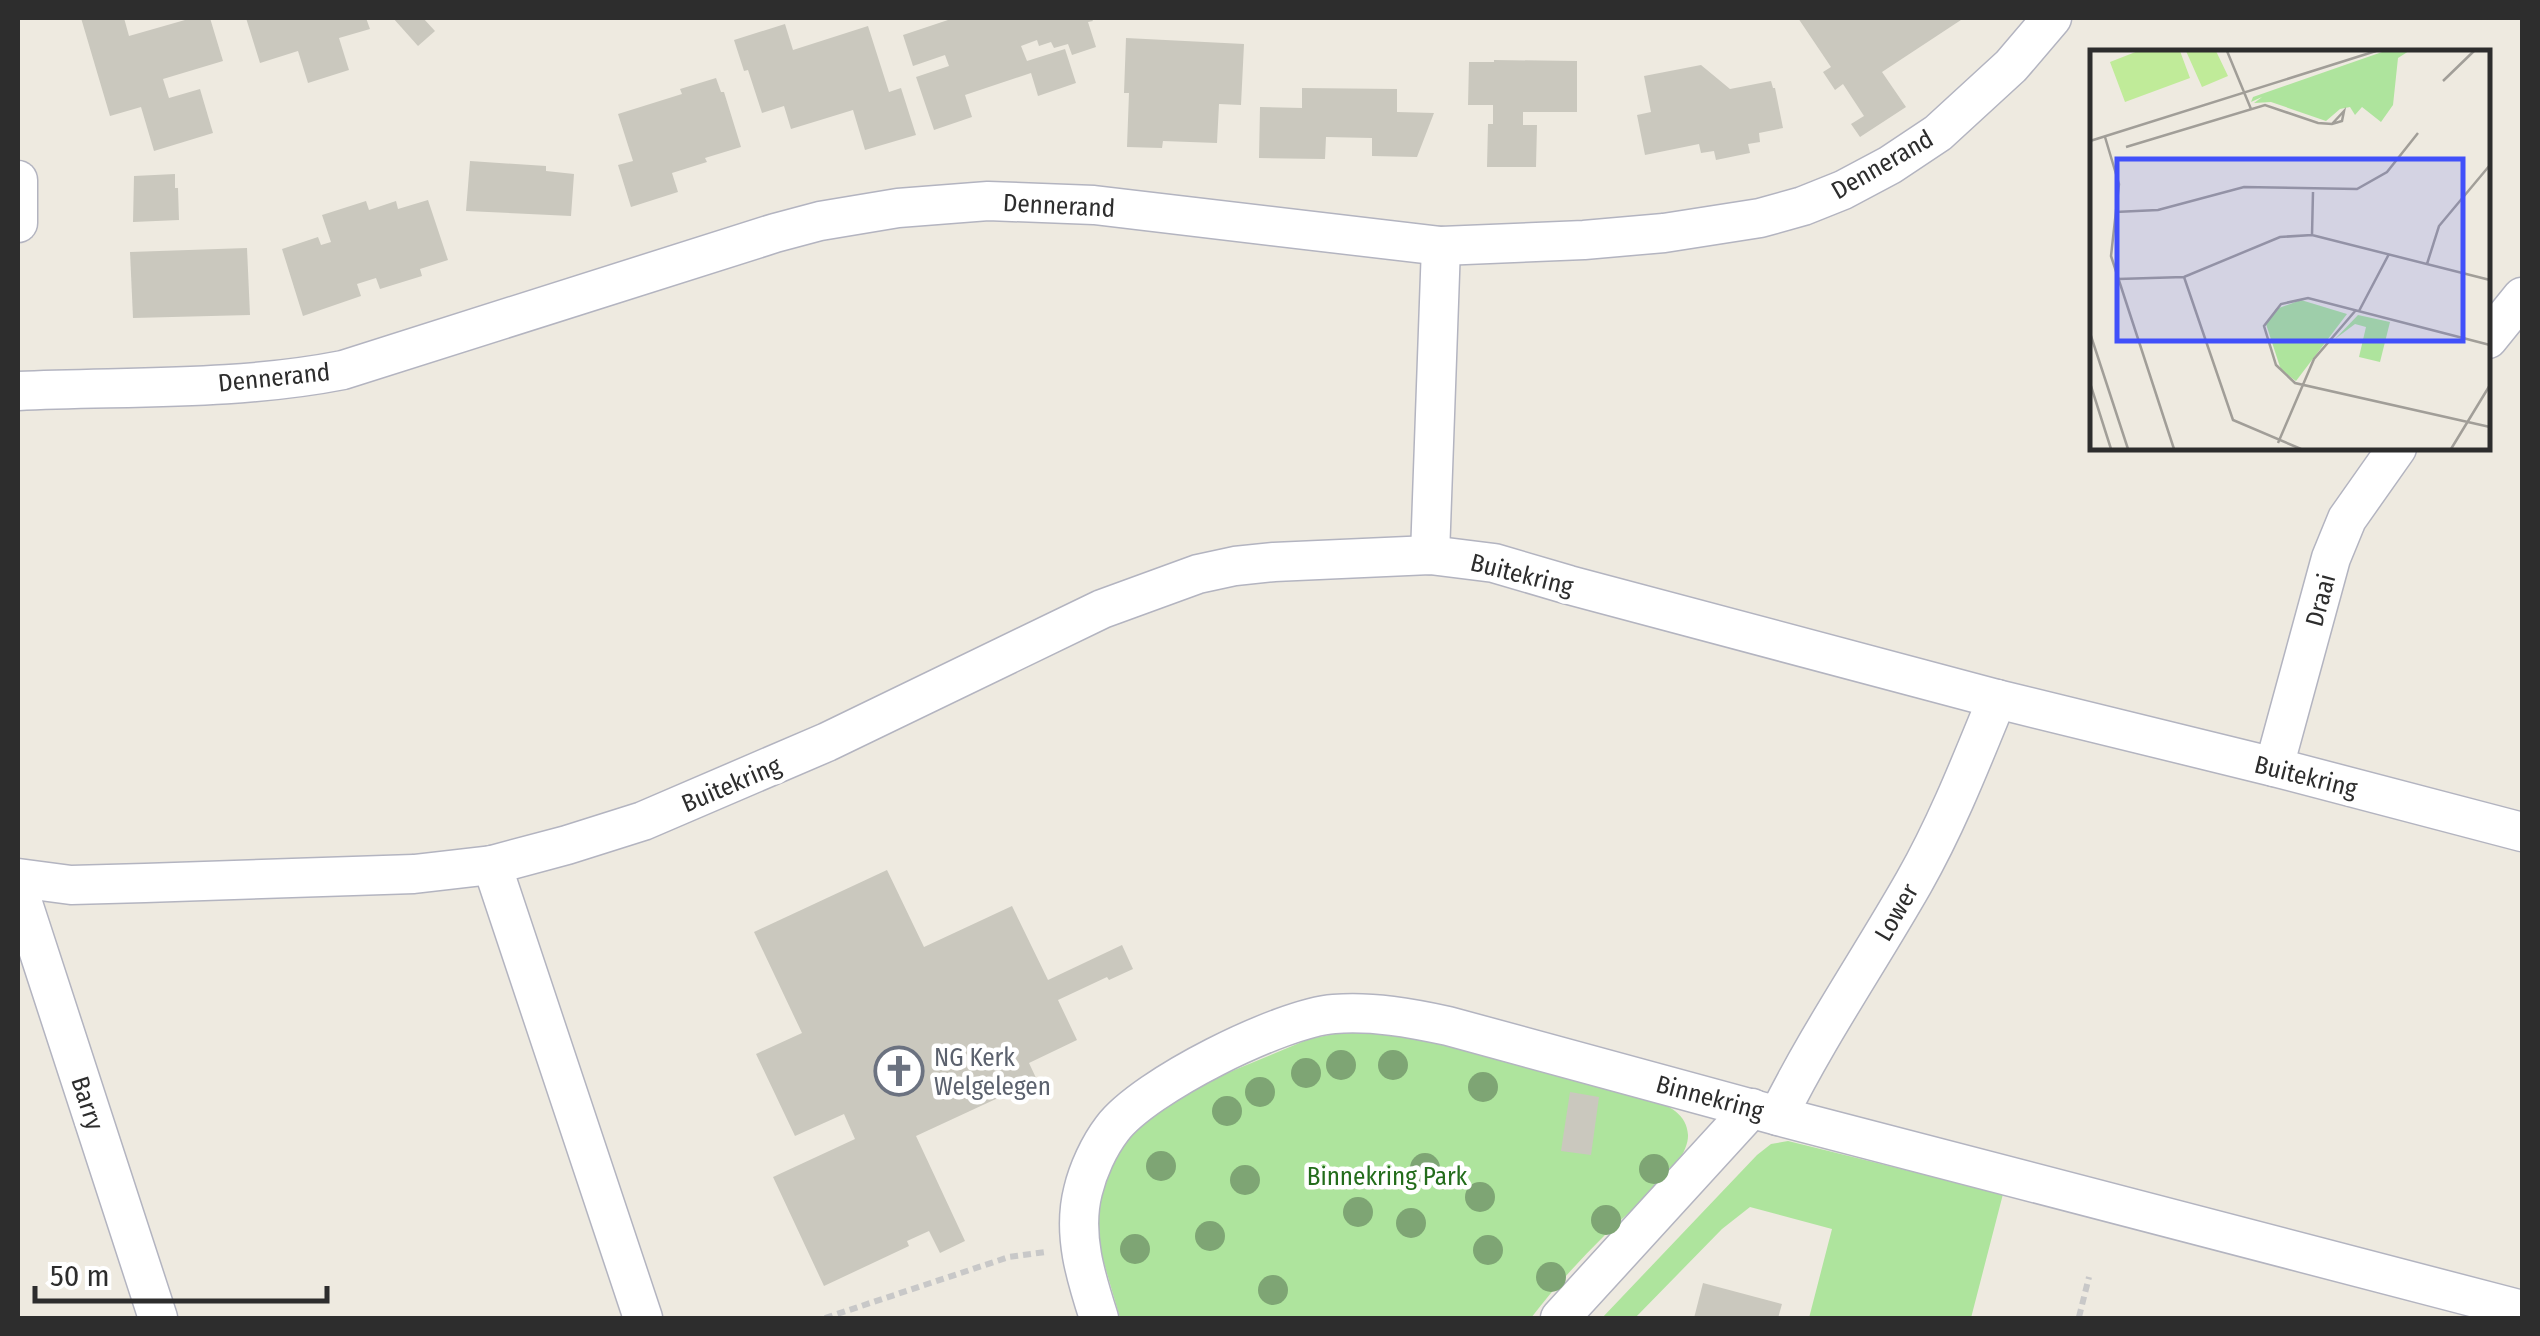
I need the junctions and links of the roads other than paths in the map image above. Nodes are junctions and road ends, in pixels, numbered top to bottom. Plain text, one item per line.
1 (2052, 18) edge
2 (18, 180) edge
3 (18, 223) edge
4 (1441, 246) junction
5 (2522, 297) edge
6 (2490, 337) edge
7 (18, 391) edge
8 (2396, 450) edge
9 (1430, 555) junction
10 (1997, 699) junction
11 (2274, 767) junction
12 (2522, 832) edge
13 (492, 865) junction
14 (18, 878) edge
15 (18, 888) edge
16 (1765, 1112) junction
17 (2522, 1310) edge
18 (158, 1318) edge
19 (643, 1318) edge
20 (1099, 1318) edge
21 (1560, 1318) edge

1 - 4 street, Dennerand
2 - 3 street
4 - 7 street, Dennerand
4 - 9 street
5 - 6 street
8 - 11 street, Draai
9 - 10 street, Buitekring
9 - 13 street, Buitekring
10 - 11 street, Buitekring
10 - 16 street, Lower
11 - 12 street, Buitekring
13 - 14 street, Buitekring
13 - 19 street
15 - 18 street, Barry
16 - 17 street, Binnekring
16 - 20 street, Binnekring
16 - 21 street, Lower

